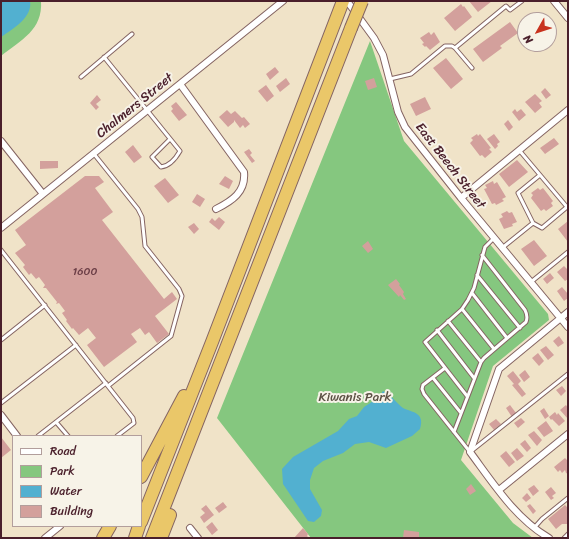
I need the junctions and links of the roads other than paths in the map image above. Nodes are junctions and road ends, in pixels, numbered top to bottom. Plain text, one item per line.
1 (283, 1) edge
2 (343, 1) edge
3 (347, 1) edge
4 (362, 1) edge
5 (522, 1) edge
6 (554, 1) edge
7 (568, 18) edge
8 (132, 34) dead end
9 (455, 48) junction
10 (104, 57) junction
11 (472, 68) dead end
12 (81, 77) dead end
13 (390, 79) junction
14 (180, 84) junction
15 (568, 110) edge
16 (147, 111) junction
17 (170, 139) junction
18 (1, 141) edge
19 (520, 150) junction
20 (94, 154) junction
21 (540, 175) junction
22 (43, 194) junction
23 (461, 198) junction
24 (216, 210) dead end
25 (532, 223) junction
26 (1, 228) edge
27 (494, 238) junction
28 (267, 245) junction
29 (502, 248) junction
30 (1, 250) edge
31 (568, 252) edge
32 (482, 255) junction
33 (477, 275) junction
34 (531, 282) junction
35 (472, 293) junction
36 (45, 305) junction
37 (462, 309) junction
38 (568, 312) edge
39 (561, 318) junction
40 (448, 321) junction
41 (568, 327) edge
42 (520, 328) junction
43 (437, 330) junction
44 (507, 338) junction
45 (1, 340) edge
46 (212, 342) junction
47 (76, 345) junction
48 (494, 349) junction
49 (481, 362) junction
50 (445, 368) junction
51 (568, 374) edge
52 (433, 378) junction
53 (474, 378) junction
54 (106, 383) junction
55 (108, 386) junction
56 (468, 396) junction
57 (1, 403) edge
58 (461, 413) junction
59 (1, 415) edge
60 (56, 422) junction
61 (454, 432) junction
62 (568, 434) edge
63 (16, 435) edge
64 (39, 435) edge
65 (67, 435) edge
66 (118, 435) edge
67 (470, 452) junction
68 (142, 475) edge
69 (499, 490) junction
70 (568, 499) edge
71 (142, 519) edge
72 (59, 527) edge
73 (109, 527) edge
74 (116, 527) edge
75 (139, 527) edge
76 (190, 528) dead end
77 (534, 528) junction
78 (568, 534) edge
79 (45, 538) edge
80 (103, 538) edge
81 (111, 538) edge
82 (135, 538) edge
83 (152, 538) edge
84 (161, 538) edge
85 (198, 538) edge
86 (549, 538) edge
87 (564, 538) edge

1 - 14 street, Chalmers Street
2 - 46 highway
3 - 13 street, East Beech Street
4 - 28 highway, bridge
5 - 9 lane
6 - 7 street
8 - 10 lane
9 - 11 lane
9 - 13 lane
10 - 12 lane
10 - 16 lane
13 - 23 street, East Beech Street
14 - 16 street, Chalmers Street
14 - 24 street
15 - 19 street
16 - 17 lane
16 - 20 street, Chalmers Street
17 - 17 lane
18 - 22 street
19 - 21 lane
19 - 23 street
20 - 22 street, Chalmers Street
20 - 55 lane
21 - 25 lane
21 - 25 lane
22 - 26 street, Chalmers Street
23 - 27 street, East Beech Street
25 - 29 lane
27 - 29 street, East Beech Street
27 - 32 lane
28 - 83 highway
28 - 84 highway
29 - 34 street, East Beech Street
30 - 36 lane
31 - 34 lane
32 - 33 lane
32 - 42 lane
33 - 35 lane
33 - 42 lane
34 - 39 street, East Beech Street
35 - 37 lane
35 - 44 lane
36 - 45 lane
36 - 47 lane
37 - 40 lane
37 - 48 lane
38 - 39 street
39 - 41 street, East Beech Street
39 - 67 street
40 - 43 lane
40 - 49 lane
42 - 44 lane
43 - 50 lane
43 - 53 lane
44 - 48 lane
46 - 68 highway
46 - 71 highway
47 - 54 lane
47 - 57 lane
48 - 49 lane
49 - 53 lane
50 - 52 lane
50 - 56 lane
51 - 67 lane
52 - 58 lane
52 - 61 lane
53 - 56 lane
54 - 55 lane
54 - 60 lane
55 - 66 lane
56 - 58 lane
58 - 61 lane
59 - 63 street
60 - 64 lane
60 - 65 lane
61 - 67 lane
62 - 69 street
67 - 69 street
69 - 77 street
70 - 77 lane
72 - 79 street
73 - 80 highway
74 - 81 highway
75 - 82 highway
76 - 85 street
77 - 86 street
78 - 87 lane

